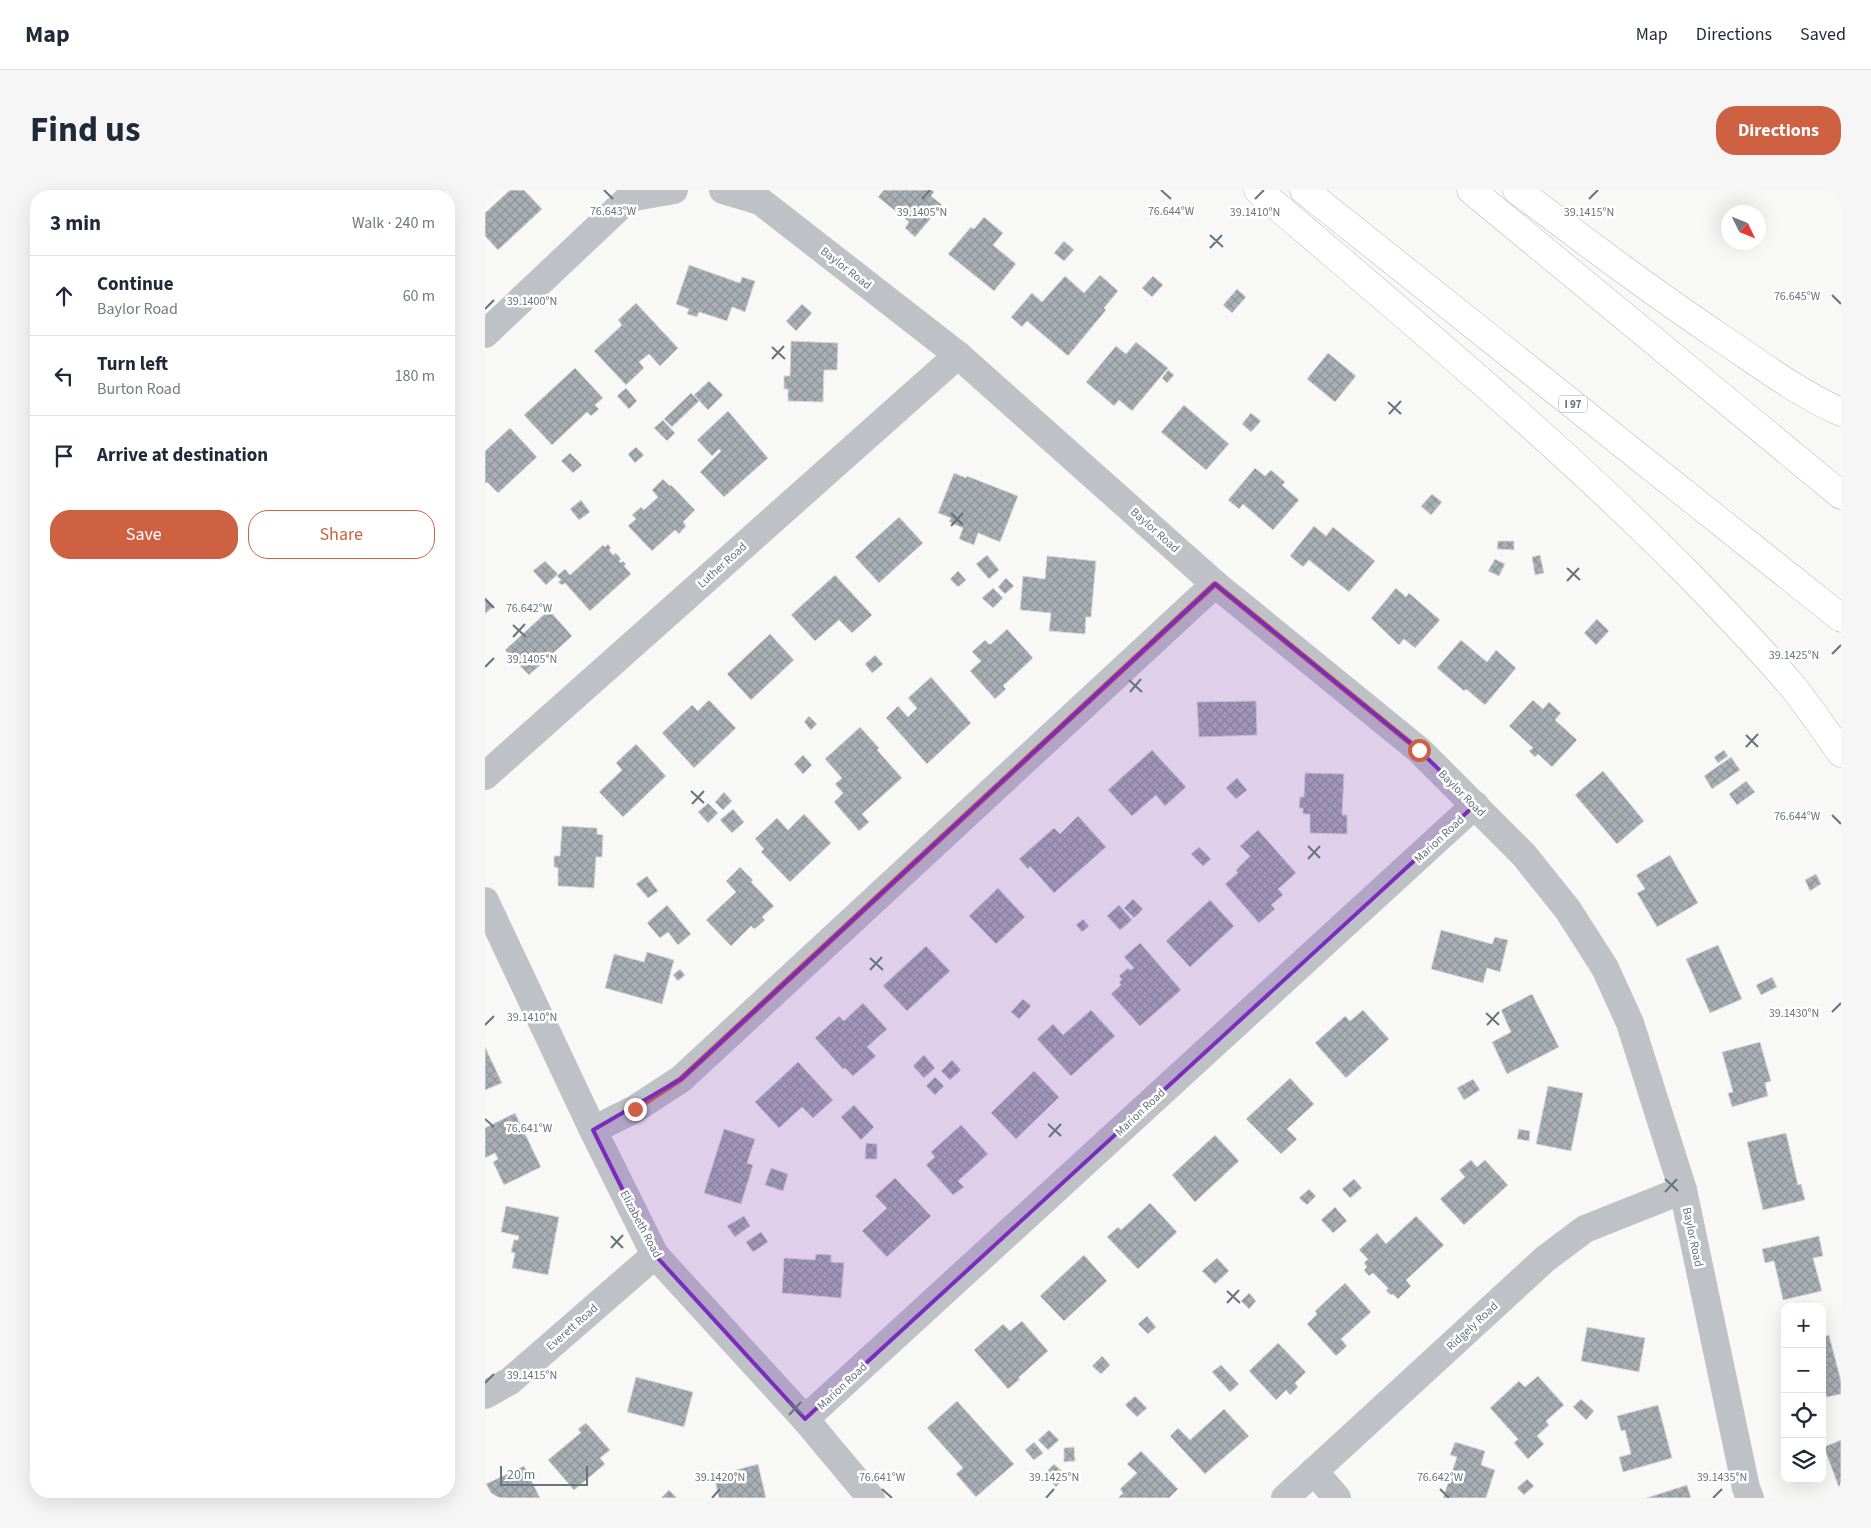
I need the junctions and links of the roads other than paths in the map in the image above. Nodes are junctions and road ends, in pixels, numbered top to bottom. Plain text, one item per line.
1 (674, 190) edge
2 (723, 190) edge
3 (1258, 190) edge
4 (1304, 190) edge
5 (1471, 190) edge
6 (1517, 190) edge
7 (485, 334) edge
8 (958, 355) junction
9 (1841, 412) edge
10 (1841, 496) edge
11 (1215, 584) junction
12 (1841, 618) edge
13 (1841, 753) edge
14 (485, 776) edge
15 (1475, 805) junction
16 (485, 901) edge
17 (593, 1130) junction
18 (1683, 1190) junction
19 (655, 1255) junction
20 (485, 1395) edge
21 (805, 1420) junction
22 (1314, 1471) junction
23 (871, 1498) edge
24 (1285, 1498) edge
25 (1337, 1498) edge
26 (1750, 1498) edge

1 - 7 street
2 - 8 street, Baylor Road
3 - 13 highway
4 - 12 highway, I 97
5 - 10 highway
6 - 9 highway
8 - 11 street, Baylor Road
8 - 14 street, Luther Road
11 - 15 street, Baylor Road
11 - 17 street
15 - 18 street, Baylor Road
15 - 21 street, Marion Road
16 - 17 street, Elizabeth Road
17 - 19 street, Elizabeth Road
18 - 22 street, Ridgely Road
18 - 26 street, Baylor Road
19 - 20 street, Everett Road
19 - 21 street, Elizabeth Road
21 - 23 street, Elizabeth Road
22 - 24 street, Ridgely Road
22 - 25 street

